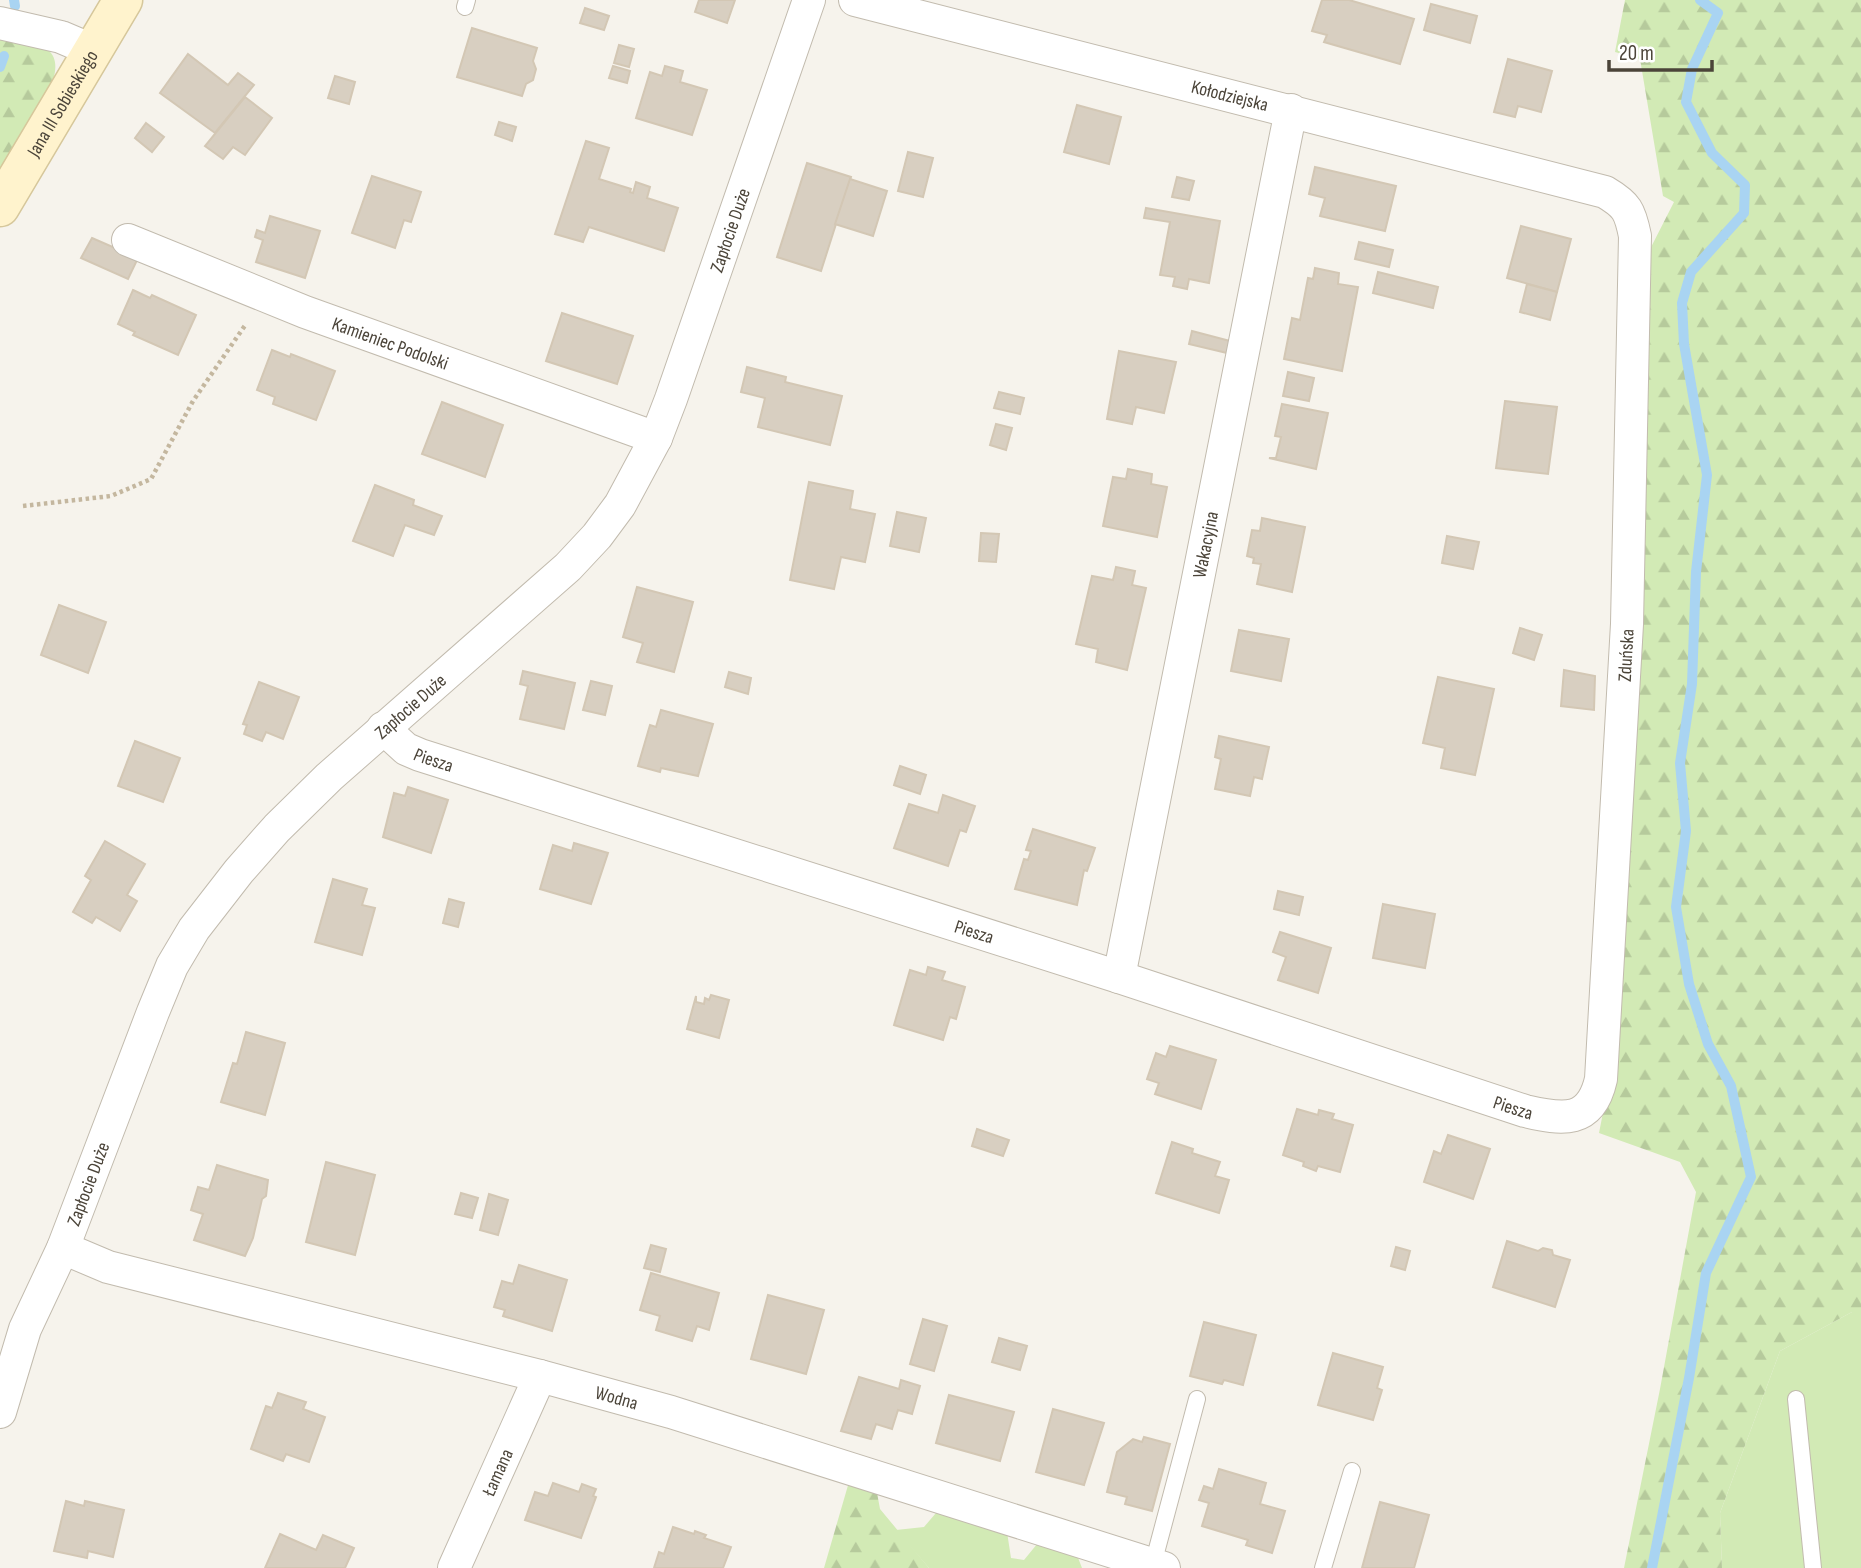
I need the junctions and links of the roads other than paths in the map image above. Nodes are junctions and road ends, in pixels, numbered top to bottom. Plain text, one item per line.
1 (123, 0) edge
2 (809, 0) edge
3 (855, 0) edge
4 (0, 23) edge
5 (94, 51) junction
6 (1291, 110) junction
7 (1605, 192) joint
8 (0, 207) edge
9 (128, 240) dead end
10 (656, 438) junction
11 (383, 728) junction
12 (1119, 977) junction
13 (1572, 1116) joint
14 (63, 1248) junction
15 (12, 1325) edge
16 (540, 1376) junction
17 (1197, 1399) dead end
18 (1796, 1399) dead end
19 (0, 1412) edge
20 (1352, 1471) dead end
21 (1159, 1566) edge
22 (454, 1568) edge
23 (1323, 1568) edge
24 (1813, 1568) edge

1 - 5 street, Jana III Sobieskiego
2 - 10 street, Zapłocie Duże
3 - 6 street, Kołodziejska
4 - 5 street
5 - 8 street, Jana III Sobieskiego
6 - 7 street, Kołodziejska
6 - 12 street, Wakacyjna
7 - 13 street, Zduńska
9 - 10 street, Kamieniec Podolski
10 - 11 street, Zapłocie Duże
11 - 12 street, Piesza
11 - 14 street, Zapłocie Duże
12 - 13 street, Piesza
14 - 15 street, Zapłocie Duże
14 - 16 street, Wodna
15 - 19 street, Zapłocie Duże
16 - 21 street, Wodna
16 - 22 street, Łamana
17 - 21 lane
18 - 24 lane
20 - 23 lane

